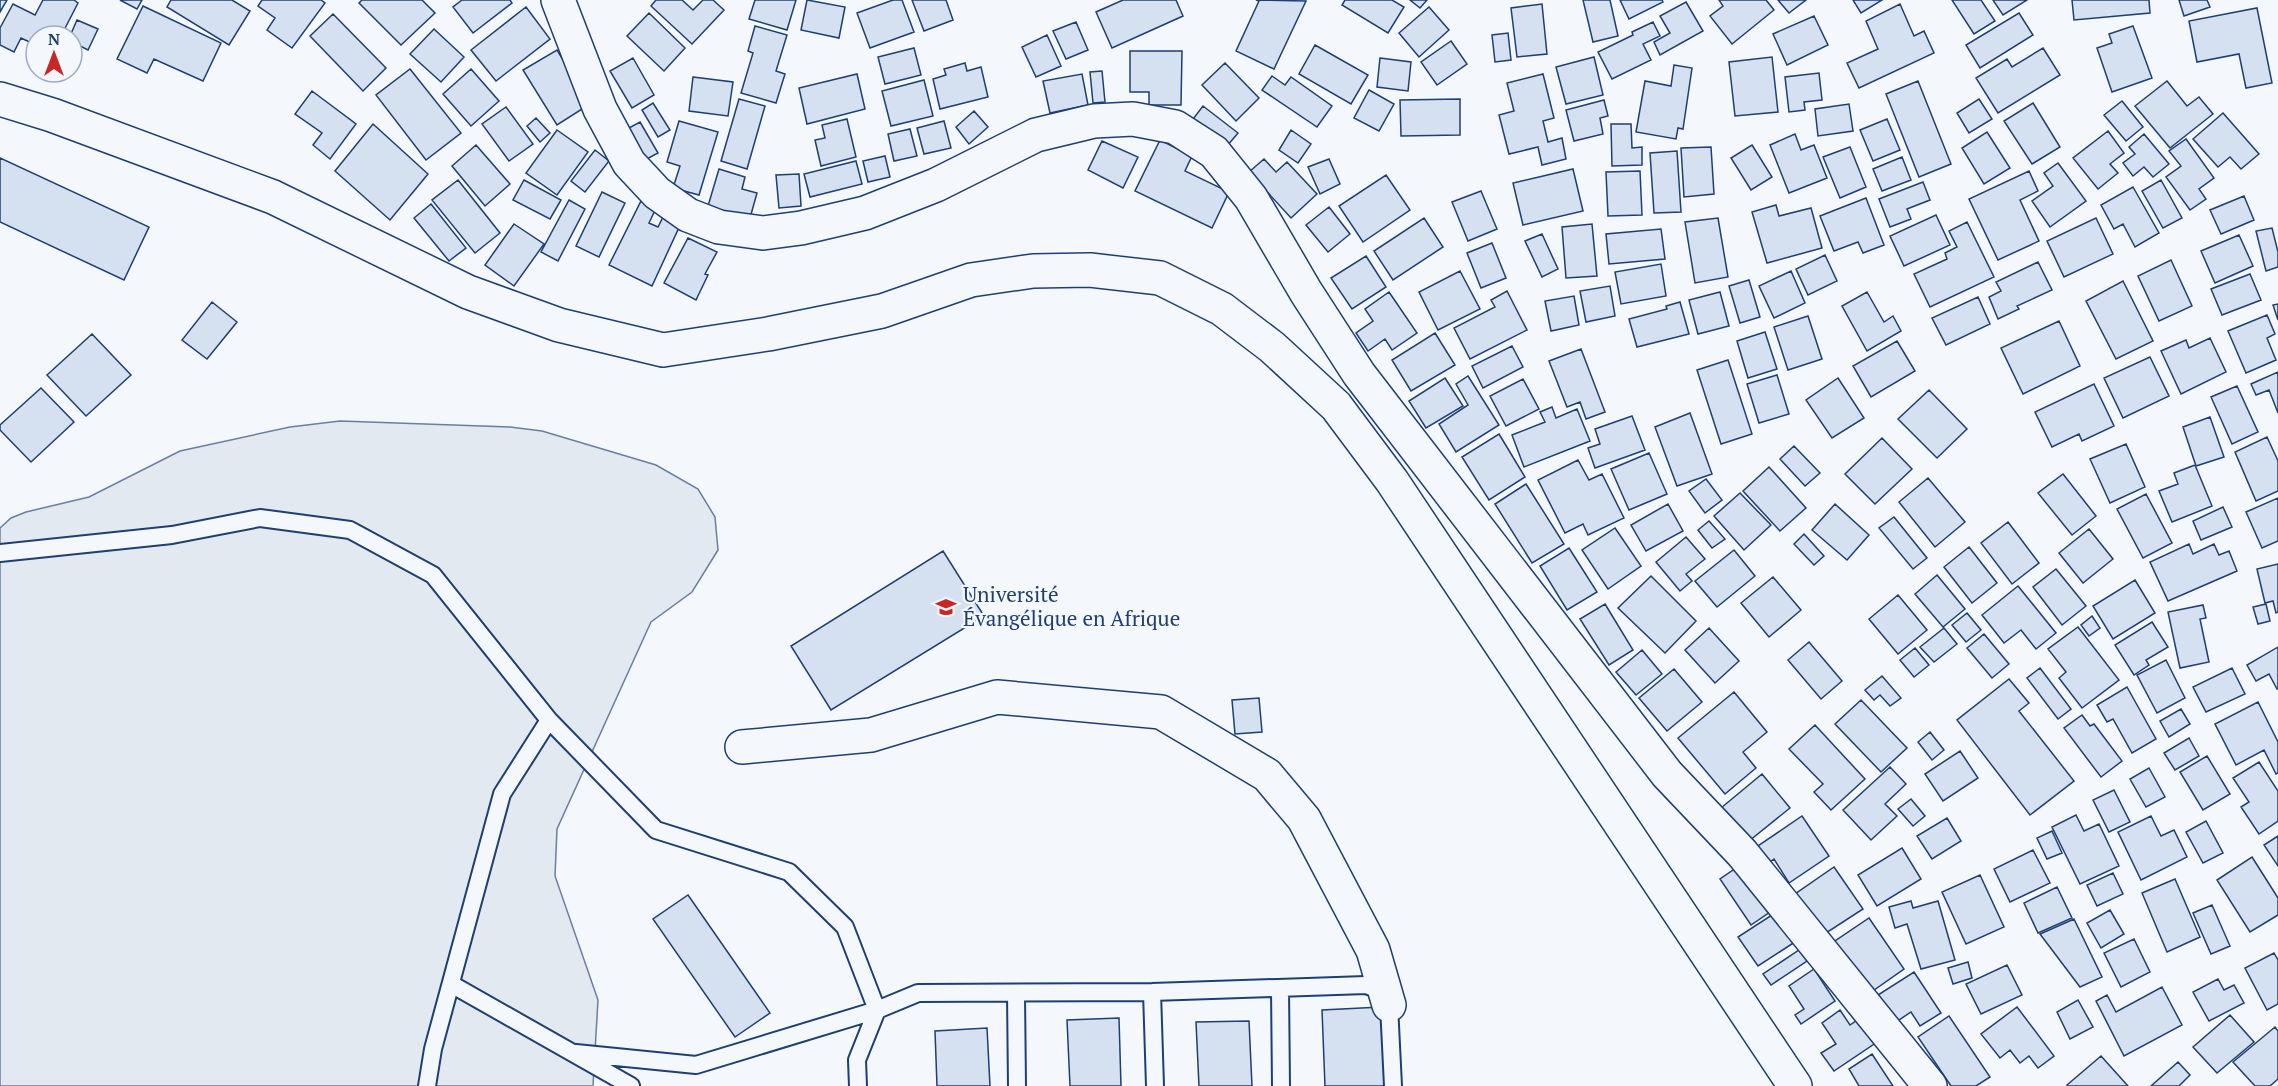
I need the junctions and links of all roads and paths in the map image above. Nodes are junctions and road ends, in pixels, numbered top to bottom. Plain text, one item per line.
1 (558, 0) edge
2 (0, 99) edge
3 (0, 553) edge
4 (549, 720) junction
5 (742, 747) dead end
6 (451, 984) junction
7 (1280, 989) junction
8 (1152, 992) junction
9 (1016, 993) junction
10 (1389, 1005) junction
11 (877, 1010) junction
12 (576, 1053) junction
13 (427, 1086) edge
14 (631, 1086) edge
15 (858, 1086) edge
16 (1017, 1086) edge
17 (1155, 1086) edge
18 (1281, 1086) edge
19 (1393, 1086) edge
20 (1795, 1086) edge
21 (1930, 1086) edge

1 - 21 main road
2 - 20 main road
3 - 4 lane
4 - 6 lane
4 - 11 lane
5 - 10 main road
6 - 12 lane
6 - 13 lane
7 - 8 lane
7 - 10 lane
7 - 18 lane
8 - 9 lane
8 - 17 lane
9 - 11 lane
9 - 16 lane
10 - 19 lane
11 - 12 lane
11 - 15 lane
12 - 14 lane

